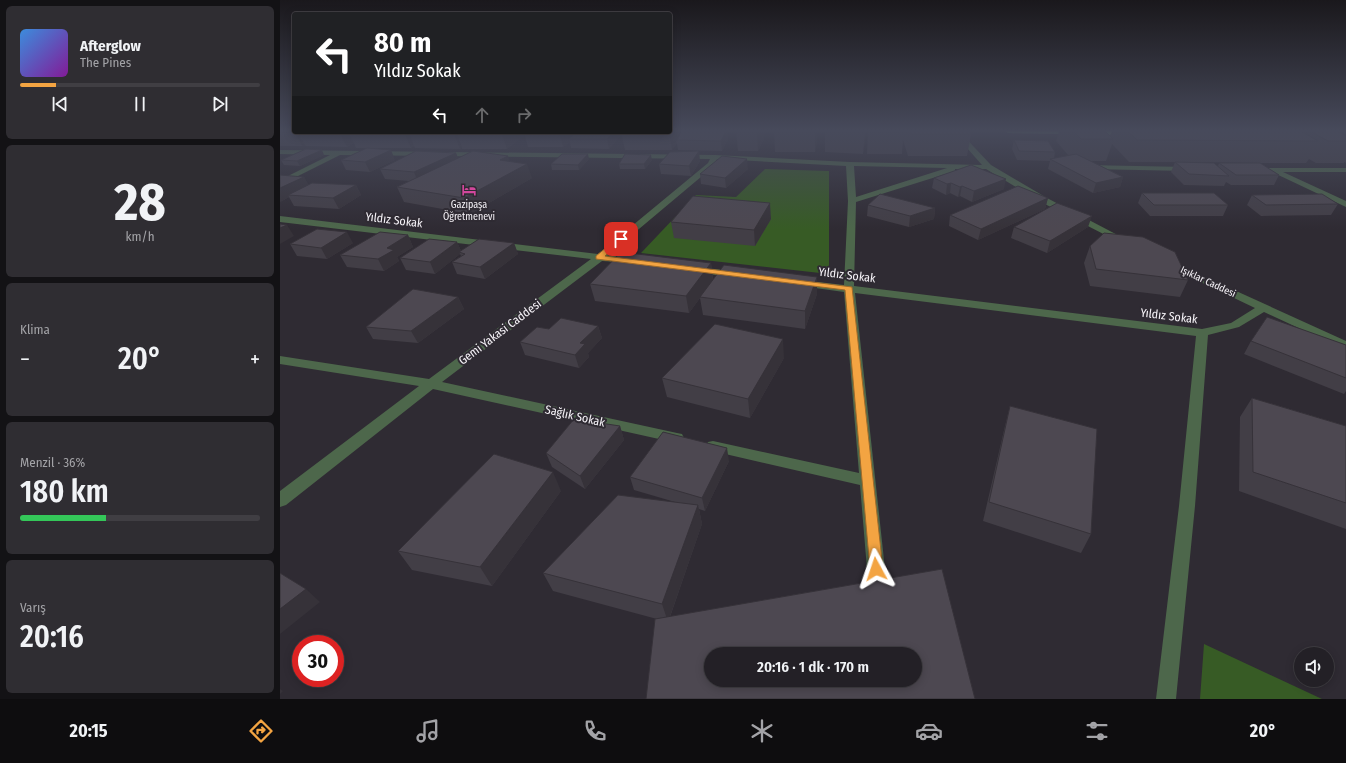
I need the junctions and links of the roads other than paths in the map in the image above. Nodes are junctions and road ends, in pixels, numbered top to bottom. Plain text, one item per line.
1 (319, 164) edge
2 (711, 164) edge
3 (843, 164) edge
4 (850, 164) junction
5 (986, 164) edge
6 (961, 166) junction
7 (988, 166) junction
8 (1086, 167) edge
9 (1195, 169) edge
10 (1250, 170) edge
11 (1273, 170) junction
12 (1346, 170) edge
13 (280, 183) edge
14 (852, 201) junction
15 (1346, 204) edge
16 (280, 219) edge
17 (1133, 245) edge
18 (599, 258) junction
19 (1160, 259) edge
20 (638, 262) edge
21 (685, 268) edge
22 (740, 275) edge
23 (794, 282) edge
24 (849, 288) junction
25 (1263, 308) junction
26 (1202, 333) junction
27 (1346, 346) edge
28 (280, 360) edge
29 (431, 384) junction
30 (868, 481) junction
31 (280, 500) edge
32 (876, 569) dead end
33 (1166, 699) edge

1 - 13 street
2 - 18 street, Gemi Yakasi Caddesi
3 - 4 street
4 - 6 street
4 - 14 street
5 - 7 street
6 - 7 street
6 - 14 street
7 - 17 street
8 - 9 street
10 - 11 street
11 - 12 street
11 - 15 street
14 - 24 street
16 - 18 street, Yıldız Sokak
18 - 20 street, Yıldız Sokak
18 - 29 street, Gemi Yakasi Caddesi
19 - 25 street, Işıklar Caddesi
21 - 22 street
23 - 24 street, Yıldız Sokak
24 - 26 street, Yıldız Sokak
24 - 30 street
25 - 26 street, Yıldız Sokak
25 - 27 street, Işıklar Caddesi
26 - 33 street
28 - 29 street, Sağlık Sokak
29 - 30 street, Sağlık Sokak
29 - 31 street, Gemi Yakasi Caddesi
30 - 32 street

